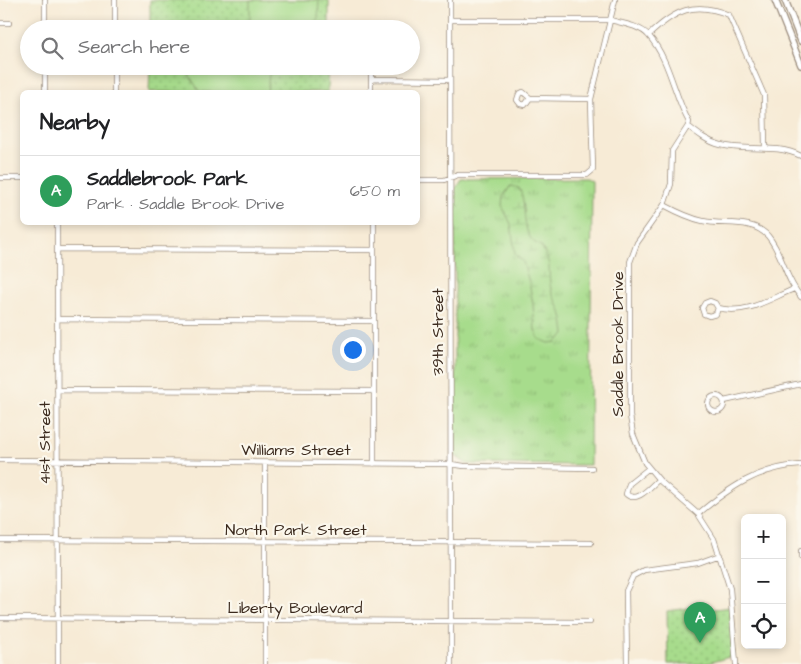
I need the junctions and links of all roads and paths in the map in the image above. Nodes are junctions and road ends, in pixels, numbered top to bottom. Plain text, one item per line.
1 (45, 0) edge
2 (115, 0) edge
3 (450, 0) edge
4 (614, 0) edge
5 (775, 0) edge
6 (785, 0) edge
7 (45, 20) edge
8 (114, 20) edge
9 (450, 20) junction
10 (610, 20) junction
11 (0, 23) edge
12 (9, 23) dead end
13 (649, 35) junction
14 (801, 41) edge
15 (801, 65) edge
16 (45, 75) edge
17 (114, 75) edge
18 (370, 75) edge
19 (370, 80) junction
20 (450, 80) junction
21 (45, 90) edge
22 (114, 90) edge
23 (370, 90) edge
24 (530, 98) dead end
25 (591, 99) junction
26 (688, 126) junction
27 (765, 147) junction
28 (801, 156) edge
29 (0, 178) edge
30 (20, 178) edge
31 (450, 178) junction
32 (420, 180) edge
33 (664, 205) junction
34 (57, 225) edge
35 (374, 225) edge
36 (57, 249) junction
37 (374, 250) junction
38 (794, 289) junction
39 (801, 296) edge
40 (718, 308) dead end
41 (57, 319) junction
42 (374, 321) junction
43 (801, 384) edge
44 (57, 390) junction
45 (374, 392) junction
46 (724, 401) dead end
47 (0, 460) edge
48 (58, 461) junction
49 (266, 463) junction
50 (374, 464) junction
51 (451, 464) junction
52 (801, 465) edge
53 (592, 468) dead end
54 (649, 468) junction
55 (658, 480) junction
56 (698, 514) junction
57 (0, 540) edge
58 (58, 540) junction
59 (265, 542) junction
60 (591, 543) dead end
61 (452, 544) junction
62 (801, 551) edge
63 (720, 555) junction
64 (801, 557) edge
65 (0, 618) edge
66 (58, 619) junction
67 (265, 620) junction
68 (451, 622) junction
69 (590, 622) dead end
70 (58, 664) edge
71 (265, 664) edge
72 (451, 664) edge
73 (627, 664) edge
74 (736, 664) edge

1 - 7 street
2 - 8 street
3 - 9 street, 39th Street
4 - 10 street
5 - 15 street
6 - 14 street
9 - 10 street
9 - 20 street, 39th Street
10 - 13 street
10 - 25 street
11 - 12 street
13 - 26 street
13 - 27 street
16 - 21 street
17 - 22 street
18 - 19 street
19 - 20 street
19 - 23 street
20 - 31 street, 39th Street
24 - 25 street
25 - 31 street
26 - 27 street
26 - 33 street, Saddle Brook Drive
27 - 28 street
29 - 30 street
31 - 32 street
31 - 51 street, 39th Street
33 - 38 street
33 - 54 street, Saddle Brook Drive
34 - 36 street, 41st Street
35 - 37 street
36 - 37 street
36 - 41 street, 41st Street
37 - 42 street
38 - 39 street
38 - 40 street
41 - 42 street
41 - 44 street, 41st Street
42 - 45 street
43 - 46 street
44 - 45 street
44 - 48 street, 41st Street
45 - 50 street
47 - 48 street, Williams Street
48 - 49 street, Williams Street
48 - 58 street, 41st Street
49 - 50 street, Williams Street
49 - 59 street
50 - 51 street, Williams Street
51 - 53 street, Williams Street
51 - 61 street, 39th Street
52 - 56 street
54 - 55 street, Saddle Brook Drive
54 - 55 street
55 - 56 street, Saddle Brook Drive
56 - 63 street, Saddle Brook Drive
57 - 58 street, North Park Street
58 - 59 street, North Park Street
58 - 66 street, 41st Street
59 - 61 street, North Park Street
59 - 67 street
60 - 61 street, North Park Street
61 - 68 street, 39th Street
62 - 64 street
63 - 73 street
63 - 74 street, Saddle Brook Drive
65 - 66 street, Liberty Boulevard
66 - 67 street, Liberty Boulevard
66 - 70 street, 41st Street
67 - 68 street, Liberty Boulevard
67 - 71 street
68 - 69 street, Liberty Boulevard
68 - 72 street, 39th Street

